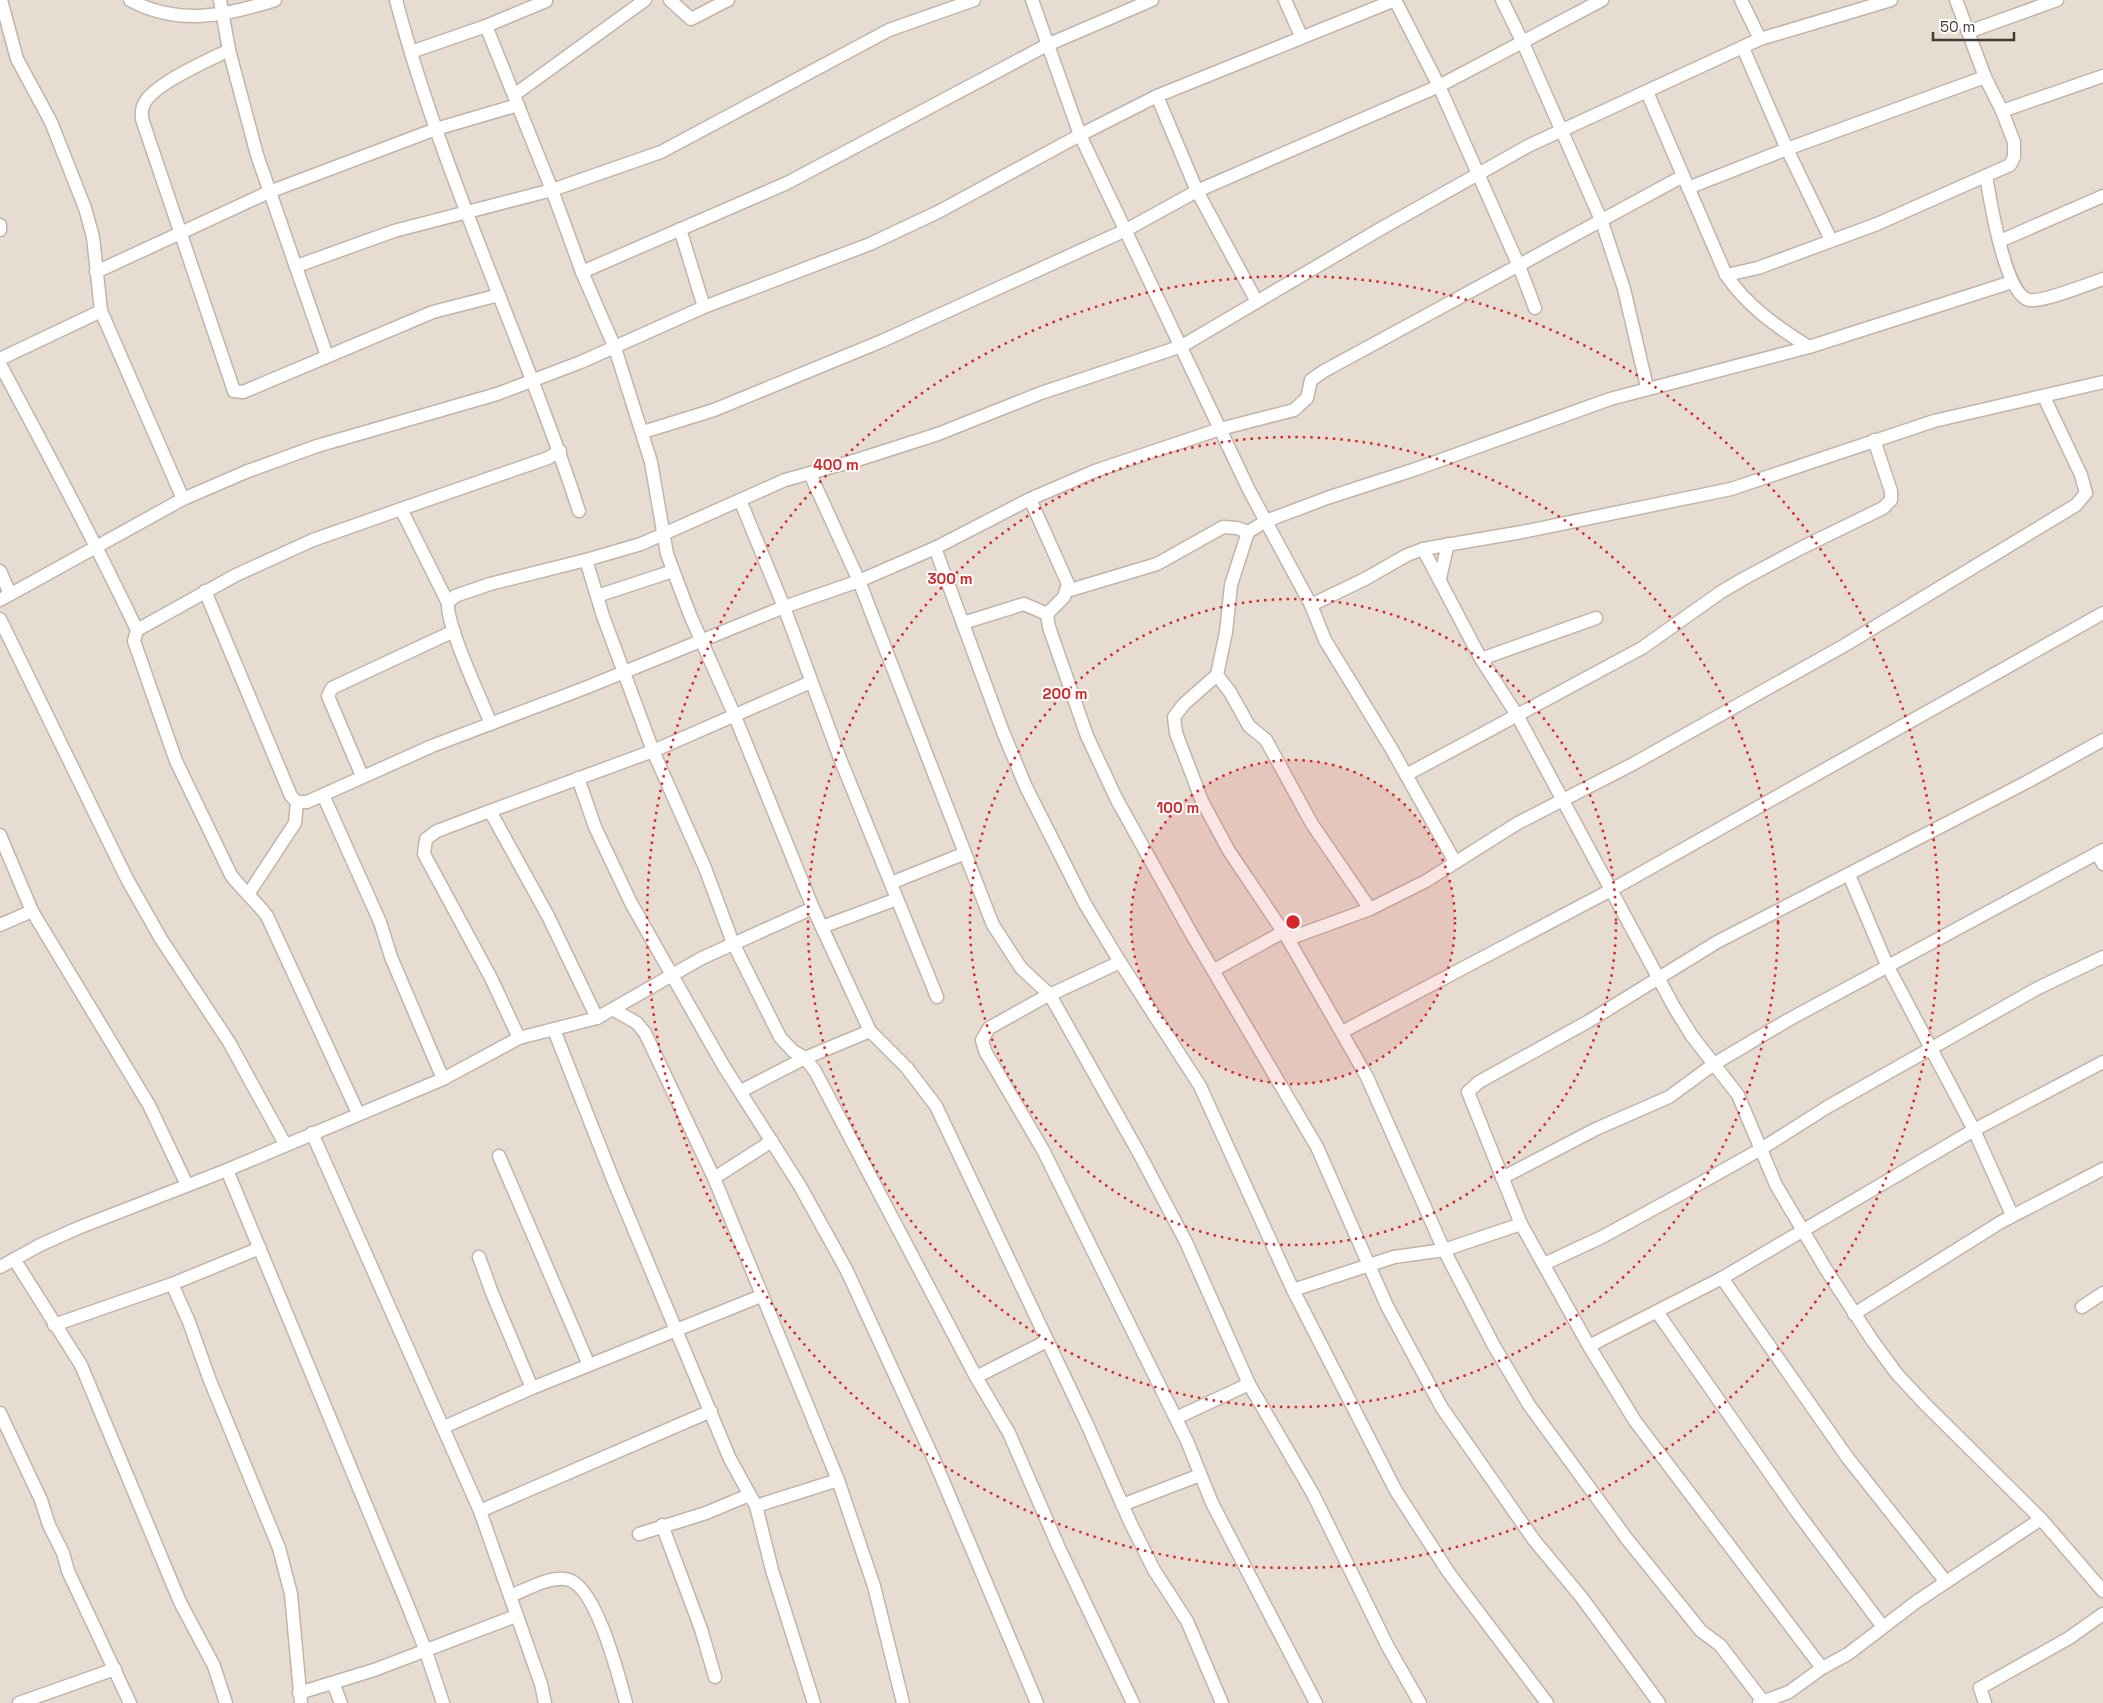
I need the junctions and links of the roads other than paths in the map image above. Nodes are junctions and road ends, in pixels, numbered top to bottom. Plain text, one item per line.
1 (1, 0) edge
2 (130, 0) edge
3 (220, 0) edge
4 (275, 0) edge
5 (396, 0) edge
6 (645, 0) edge
7 (670, 0) edge
8 (728, 0) edge
9 (974, 0) edge
10 (1032, 0) edge
11 (1152, 0) edge
12 (1285, 0) edge
13 (1395, 0) edge
14 (1502, 0) edge
15 (1602, 0) edge
16 (1741, 0) edge
17 (1891, 0) edge
18 (1956, 0) edge
19 (2057, 0) edge
20 (546, 1) edge
21 (2, 14) edge
22 (224, 15) junction
23 (486, 26) junction
24 (1968, 32) junction
25 (1301, 36) junction
26 (1760, 39) junction
27 (1524, 43) junction
28 (1047, 45) junction
29 (1743, 48) junction
30 (230, 50) junction
31 (411, 52) junction
32 (2103, 76) edge
33 (1985, 77) junction
34 (1439, 86) junction
35 (1647, 92) junction
36 (1158, 96) junction
37 (516, 100) junction
38 (2002, 111) junction
39 (436, 129) junction
40 (1563, 130) junction
41 (1080, 135) junction
42 (1787, 149) junction
43 (1477, 176) junction
44 (1986, 176) junction
45 (1685, 182) junction
46 (552, 190) junction
47 (1197, 191) junction
48 (269, 192) junction
49 (2103, 196) edge
50 (466, 213) junction
51 (1602, 222) junction
52 (0, 225) edge
53 (680, 229) junction
54 (0, 230) edge
55 (1126, 230) junction
56 (180, 232) junction
57 (1831, 240) junction
58 (2000, 241) junction
59 (297, 266) junction
60 (1519, 266) junction
61 (96, 272) junction
62 (582, 272) junction
63 (1726, 276) junction
64 (2103, 279) edge
65 (2012, 282) junction
66 (499, 294) junction
67 (1257, 302) junction
68 (704, 308) junction
69 (1535, 308) dead end
70 (101, 311) junction
71 (1182, 346) junction
72 (1809, 347) junction
73 (616, 348) junction
74 (327, 356) junction
75 (0, 359) edge
76 (0, 364) edge
77 (533, 381) junction
78 (2103, 382) edge
79 (1647, 387) junction
80 (2044, 396) junction
81 (1220, 429) junction
82 (644, 432) junction
83 (1874, 440) junction
84 (560, 451) junction
85 (810, 474) junction
86 (183, 499) junction
87 (1030, 499) junction
88 (740, 500) junction
89 (401, 509) junction
90 (579, 511) dead end
91 (1266, 520) junction
92 (1248, 532) junction
93 (662, 536) junction
94 (1448, 544) junction
95 (97, 545) junction
96 (935, 548) junction
97 (1424, 549) junction
98 (586, 560) junction
99 (0, 571) edge
100 (673, 571) junction
101 (1440, 578) junction
102 (859, 580) junction
103 (205, 591) junction
104 (1067, 592) junction
105 (597, 596) junction
106 (5, 597) edge
107 (448, 603) junction
108 (1310, 605) junction
109 (784, 607) junction
110 (2103, 613) edge
111 (1047, 614) junction
112 (1596, 618) dead end
113 (0, 620) edge
114 (963, 623) junction
115 (137, 630) junction
116 (454, 631) junction
117 (702, 639) junction
118 (1481, 659) junction
119 (624, 672) junction
120 (1217, 675) junction
121 (811, 682) junction
122 (734, 714) junction
123 (1517, 715) junction
124 (491, 724) junction
125 (2103, 740) edge
126 (653, 751) junction
127 (1406, 775) junction
128 (362, 776) junction
129 (578, 778) junction
130 (322, 795) junction
131 (1562, 801) junction
132 (297, 802) junction
133 (490, 811) junction
134 (0, 835) edge
135 (964, 854) junction
136 (2101, 856) edge
137 (1455, 862) junction
138 (1849, 875) junction
139 (891, 883) junction
140 (1611, 890) junction
141 (249, 893) junction
142 (897, 899) junction
143 (813, 908) junction
144 (1370, 909) junction
145 (32, 911) junction
146 (0, 925) edge
147 (822, 927) junction
148 (1285, 936) junction
149 (733, 943) junction
150 (2103, 957) edge
151 (1120, 962) junction
152 (1887, 965) junction
153 (1214, 970) junction
154 (673, 974) junction
155 (1659, 978) junction
156 (1050, 995) junction
157 (937, 997) dead end
158 (614, 1010) junction
159 (597, 1018) junction
160 (554, 1030) junction
161 (870, 1031) junction
162 (1342, 1032) junction
163 (519, 1038) junction
164 (1931, 1050) junction
165 (805, 1058) junction
166 (2103, 1062) edge
167 (1714, 1064) junction
168 (443, 1079) junction
169 (741, 1091) junction
170 (358, 1113) junction
171 (1974, 1130) junction
172 (312, 1133) junction
173 (772, 1141) junction
174 (286, 1144) junction
175 (1760, 1149) junction
176 (499, 1156) dead end
177 (2103, 1169) edge
178 (228, 1170) junction
179 (714, 1178) junction
180 (1502, 1178) junction
181 (187, 1185) junction
182 (2012, 1215) junction
183 (1521, 1224) junction
184 (1803, 1232) junction
185 (260, 1248) junction
186 (1444, 1250) junction
187 (479, 1257) dead end
188 (14, 1259) junction
189 (1544, 1264) junction
190 (1368, 1265) junction
191 (0, 1267) edge
192 (1722, 1278) junction
193 (172, 1284) junction
194 (1293, 1290) junction
195 (2103, 1293) edge
196 (761, 1296) junction
197 (2082, 1307) dead end
198 (1656, 1312) junction
199 (1854, 1314) junction
200 (54, 1325) junction
201 (677, 1330) junction
202 (1047, 1341) junction
203 (1589, 1346) junction
204 (589, 1365) junction
205 (976, 1377) junction
206 (1250, 1384) junction
207 (532, 1388) junction
208 (711, 1411) junction
209 (0, 1412) edge
210 (1176, 1418) junction
211 (444, 1426) junction
212 (1200, 1475) junction
213 (838, 1480) junction
214 (752, 1500) junction
215 (1122, 1505) junction
216 (480, 1511) junction
217 (2041, 1519) junction
218 (662, 1525) junction
219 (639, 1534) dead end
220 (1946, 1582) junction
221 (2103, 1591) edge
222 (510, 1596) junction
223 (2103, 1614) edge
224 (516, 1616) junction
225 (1883, 1627) junction
226 (425, 1649) junction
227 (1822, 1668) junction
228 (115, 1669) junction
229 (715, 1678) dead end
230 (333, 1683) junction
231 (1792, 1697) edge
232 (300, 1698) edge
233 (1761, 1702) edge
234 (19, 1703) edge
235 (130, 1703) edge
236 (226, 1703) edge
237 (341, 1703) edge
238 (443, 1703) edge
239 (545, 1703) edge
240 (626, 1703) edge
241 (814, 1703) edge
242 (903, 1703) edge
243 (1037, 1703) edge
244 (1133, 1703) edge
245 (1222, 1703) edge
246 (1316, 1703) edge
247 (1420, 1703) edge
248 (1547, 1703) edge
249 (1659, 1703) edge
250 (1985, 1703) edge

1 - 21 street
2 - 22 street
3 - 22 street
4 - 22 street
5 - 31 street
6 - 37 street
7 - 8 street
9 - 46 street
10 - 28 street
11 - 28 street
12 - 25 street
13 - 25 street
13 - 34 street
14 - 27 street
15 - 27 street
16 - 26 street
17 - 26 street
18 - 24 street
19 - 24 street
20 - 23 street
21 - 61 street
22 - 30 street
23 - 31 street
23 - 37 street
24 - 33 street
25 - 36 street
26 - 29 street
27 - 34 street
27 - 40 street
28 - 41 street
28 - 53 street
29 - 35 street
29 - 42 street
30 - 48 street
30 - 56 street
31 - 39 street
32 - 38 street
33 - 38 street
33 - 42 street
34 - 43 street
34 - 47 street
35 - 40 street
35 - 45 street
36 - 41 street
36 - 47 street
37 - 39 street
37 - 46 street
38 - 44 street
39 - 48 street
39 - 50 street
40 - 43 street
40 - 51 street
41 - 55 street
41 - 68 street
42 - 45 street
42 - 57 street
43 - 60 street
43 - 67 street
44 - 57 street
44 - 58 street
45 - 51 street
45 - 63 street
46 - 50 street
46 - 62 street
47 - 55 street
47 - 67 street
48 - 56 street
48 - 59 street
49 - 58 street
50 - 59 street
50 - 66 street
51 - 60 street
51 - 79 street
52 - 54 street
53 - 62 street
53 - 68 street
55 - 71 street
55 - 82 street
56 - 61 street
56 - 74 street
57 - 63 street
58 - 65 street
59 - 74 street
60 - 69 street
60 - 81 street
61 - 70 street
62 - 73 street
63 - 72 street
64 - 65 street
65 - 72 street
66 - 74 street
66 - 77 street
67 - 71 street
68 - 73 street
70 - 75 street
70 - 86 street
71 - 81 street
71 - 85 street
72 - 79 street
73 - 77 street
73 - 82 street
76 - 95 street
77 - 84 street
77 - 86 street
78 - 80 street
79 - 91 street
80 - 83 street
80 - 131 street
81 - 87 street
81 - 91 street
82 - 93 street
83 - 94 street
83 - 123 street
84 - 89 street
84 - 90 street
85 - 88 street
85 - 102 street
86 - 95 street
87 - 96 street
87 - 104 street
88 - 93 street
88 - 109 street
89 - 103 street
89 - 107 street
91 - 92 street
91 - 108 street
92 - 104 street
92 - 120 street
93 - 98 street
93 - 100 street
94 - 97 street
94 - 101 street
95 - 106 street
95 - 115 street
96 - 102 street
96 - 114 street
97 - 101 street
97 - 108 street
98 - 105 street
98 - 107 street
99 - 106 street
100 - 105 street
100 - 117 street
101 - 118 street
102 - 109 street
102 - 135 street
103 - 115 street
103 - 132 street
104 - 111 street
105 - 119 street
107 - 116 street
108 - 127 street
109 - 117 street
109 - 121 street
110 - 140 street
111 - 114 street
111 - 153 street
112 - 118 street
113 - 174 street
114 - 151 street
115 - 141 street
116 - 124 street
116 - 128 street
117 - 119 street
117 - 122 street
118 - 123 street
119 - 124 street
119 - 126 street
120 - 144 street
120 - 148 street
121 - 122 street
121 - 139 street
122 - 126 street
122 - 143 street
123 - 127 street
123 - 131 street
124 - 128 street
125 - 138 street
126 - 129 street
126 - 149 street
127 - 137 street
128 - 130 street
129 - 133 street
129 - 154 street
130 - 132 street
130 - 168 street
131 - 137 street
131 - 140 street
132 - 141 street
133 - 159 street
133 - 163 street
134 - 145 street
135 - 139 street
135 - 156 street
136 - 152 street
137 - 144 street
138 - 152 street
138 - 155 street
139 - 142 street
140 - 155 street
140 - 162 street
141 - 170 street
142 - 147 street
142 - 157 street
143 - 147 street
143 - 149 street
144 - 148 street
145 - 146 street
145 - 181 street
147 - 161 street
148 - 153 street
148 - 162 street
149 - 154 street
149 - 165 street
150 - 164 street
151 - 156 street
151 - 194 street
152 - 164 street
152 - 167 street
153 - 190 street
154 - 158 street
154 - 169 street
155 - 167 street
155 - 180 street
156 - 206 street
156 - 210 street
158 - 159 street
158 - 179 street
159 - 160 street
160 - 163 street
160 - 201 street
161 - 165 street
161 - 202 street
162 - 186 street
163 - 168 street
164 - 171 street
164 - 175 street
165 - 169 street
165 - 205 street
166 - 171 street
167 - 175 street
167 - 180 street
168 - 170 street
169 - 173 street
170 - 172 street
171 - 182 street
171 - 184 street
172 - 174 street
172 - 211 street
173 - 179 street
173 - 243 street
174 - 178 street
175 - 184 street
175 - 189 street
176 - 204 street
177 - 182 street
178 - 181 street
178 - 185 street
179 - 196 street
180 - 183 street
181 - 188 street
182 - 199 street
183 - 186 street
183 - 189 street
184 - 192 street
184 - 199 street
185 - 193 street
185 - 226 street
186 - 190 street
186 - 233 street
187 - 207 street
188 - 191 street
188 - 200 street
189 - 203 street
190 - 194 street
190 - 249 street
192 - 198 street
192 - 220 street
193 - 200 street
193 - 232 street
194 - 248 street
195 - 197 street
196 - 201 street
196 - 213 street
198 - 203 street
198 - 225 street
199 - 217 street
200 - 236 street
201 - 204 street
201 - 208 street
202 - 205 street
202 - 215 street
203 - 227 street
204 - 207 street
205 - 244 street
206 - 210 street
206 - 247 street
207 - 211 street
208 - 214 street
208 - 216 street
209 - 228 street
210 - 212 street
211 - 216 street
212 - 215 street
212 - 246 street
213 - 214 street
213 - 242 street
214 - 218 street
214 - 241 street
215 - 245 street
216 - 222 street
217 - 220 street
217 - 221 street
218 - 219 street
218 - 229 street
220 - 225 street
222 - 224 street
222 - 240 street
223 - 250 street
224 - 226 street
224 - 239 street
225 - 227 street
226 - 230 street
226 - 238 street
227 - 231 street
228 - 234 street
228 - 235 street
230 - 232 street
230 - 237 street
231 - 233 street

